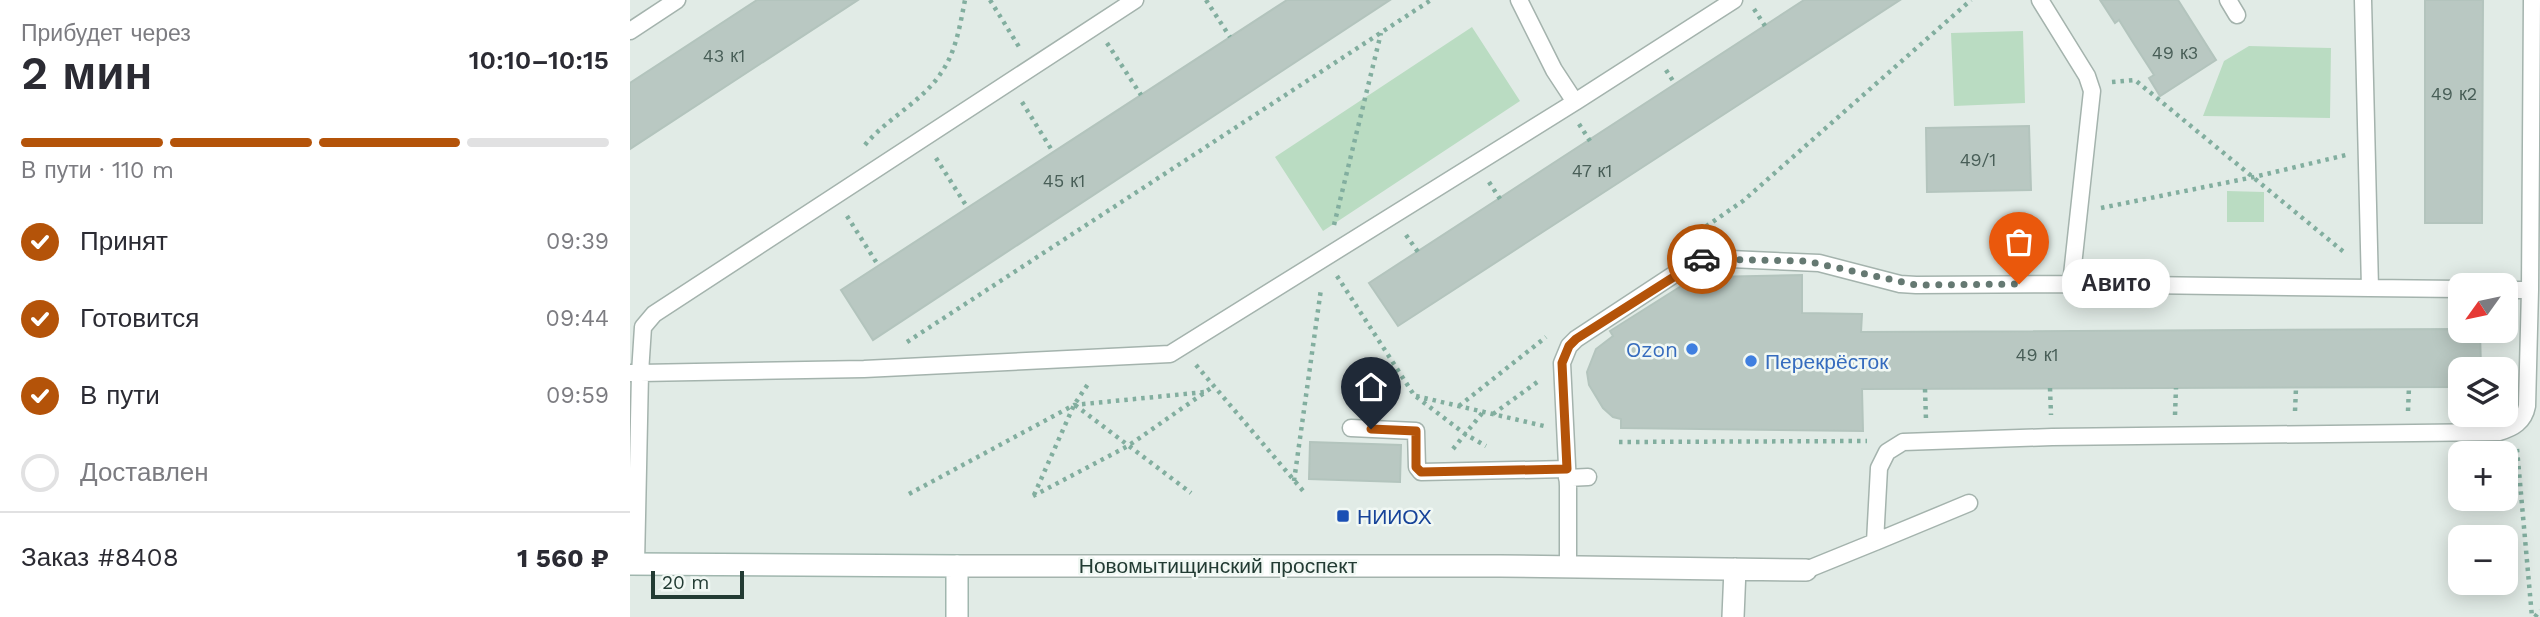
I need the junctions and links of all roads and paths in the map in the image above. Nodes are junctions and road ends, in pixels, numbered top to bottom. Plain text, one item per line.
1 (677, 0) edge
2 (965, 0) edge
3 (990, 0) edge
4 (1135, 0) edge
5 (1206, 0) edge
6 (1431, 0) edge
7 (1520, 0) edge
8 (1734, 0) edge
9 (1971, 0) edge
10 (2040, 0) edge
11 (2228, 0) edge
12 (2363, 0) edge
13 (2532, 0) edge
14 (2237, 15) dead end
15 (1096, 25) junction
16 (632, 27) edge
17 (1381, 32) junction
18 (1230, 37) dead end
19 (1032, 67) junction
20 (1009, 82) junction
21 (2090, 83) junction
22 (1142, 95) dead end
23 (1575, 102) junction
24 (924, 138) junction
25 (2367, 149) junction
26 (1053, 152) dead end
27 (2254, 177) junction
28 (839, 193) junction
29 (967, 207) dead end
30 (2079, 212) junction
31 (1686, 240) dead end
32 (2370, 255) junction
33 (1326, 258) junction
34 (878, 265) dead end
35 (2071, 284) junction
36 (2370, 288) junction
37 (2448, 289) edge
38 (2518, 290) edge
39 (2530, 290) junction
40 (1549, 335) dead end
41 (1182, 349) junction
42 (1105, 358) junction
43 (864, 369) junction
44 (635, 373) edge
45 (1549, 374) dead end
46 (1214, 386) junction
47 (1925, 389) dead end
48 (1205, 392) junction
49 (1414, 395) junction
50 (1074, 405) junction
51 (1459, 406) junction
52 (1493, 414) junction
53 (2518, 423) edge
54 (1551, 427) dead end
55 (2512, 427) edge
56 (2515, 427) edge
57 (1351, 428) dead end
58 (1926, 440) junction
59 (1619, 442) dead end
60 (1903, 442) junction
61 (1128, 446) junction
62 (1527, 470) junction
63 (1567, 473) junction
64 (1588, 477) dead end
65 (1294, 481) junction
66 (1304, 492) dead end
67 (909, 494) dead end
68 (1191, 494) dead end
69 (1969, 503) dead end
70 (1875, 542) junction
71 (633, 564) edge
72 (957, 566) junction
73 (1568, 567) junction
74 (1735, 569) junction
75 (1806, 570) joint
76 (2540, 610) edge
77 (957, 617) edge
78 (1732, 617) edge
79 (2533, 617) edge

1 - 16 lane
2 - 28 path
3 - 19 path
4 - 15 lane
5 - 18 path
6 - 17 path
7 - 23 lane
8 - 23 lane
9 - 31 path
10 - 21 lane
11 - 14 lane
12 - 25 lane
13 - 39 lane
15 - 19 lane
15 - 22 path
17 - 33 path
17 - 43 path
19 - 20 lane
20 - 24 lane
20 - 26 path
21 - 27 path
21 - 30 lane
23 - 33 lane
24 - 28 lane
24 - 29 path
25 - 27 path
25 - 32 lane
27 - 30 path
27 - 32 path
28 - 34 path
28 - 44 lane
30 - 35 lane
32 - 36 lane
33 - 41 lane
33 - 49 path
33 - 65 path
35 - 36 lane
35 - 63 lane
36 - 37 lane
38 - 39 lane
39 - 53 lane
40 - 51 path
41 - 42 lane
41 - 46 path
42 - 43 lane
42 - 50 path
43 - 44 lane
44 - 71 lane
45 - 52 path
46 - 48 path
46 - 65 path
47 - 58 path
48 - 50 path
48 - 61 path
49 - 51 path
49 - 62 path
50 - 61 path
50 - 61 path
50 - 67 path
51 - 52 path
52 - 54 path
55 - 58 lane
56 - 79 path
57 - 62 lane
58 - 60 lane
59 - 60 path
60 - 70 lane
61 - 68 path
62 - 63 lane
63 - 64 lane
63 - 73 lane
65 - 66 path
69 - 70 lane
70 - 75 lane
71 - 72 street, Новомытищинский проспект
72 - 73 street, Новомытищинский проспект
72 - 77 street
73 - 74 street, Новомытищинский проспект
74 - 75 street, Новомытищинский проспект
74 - 78 street
76 - 79 path

